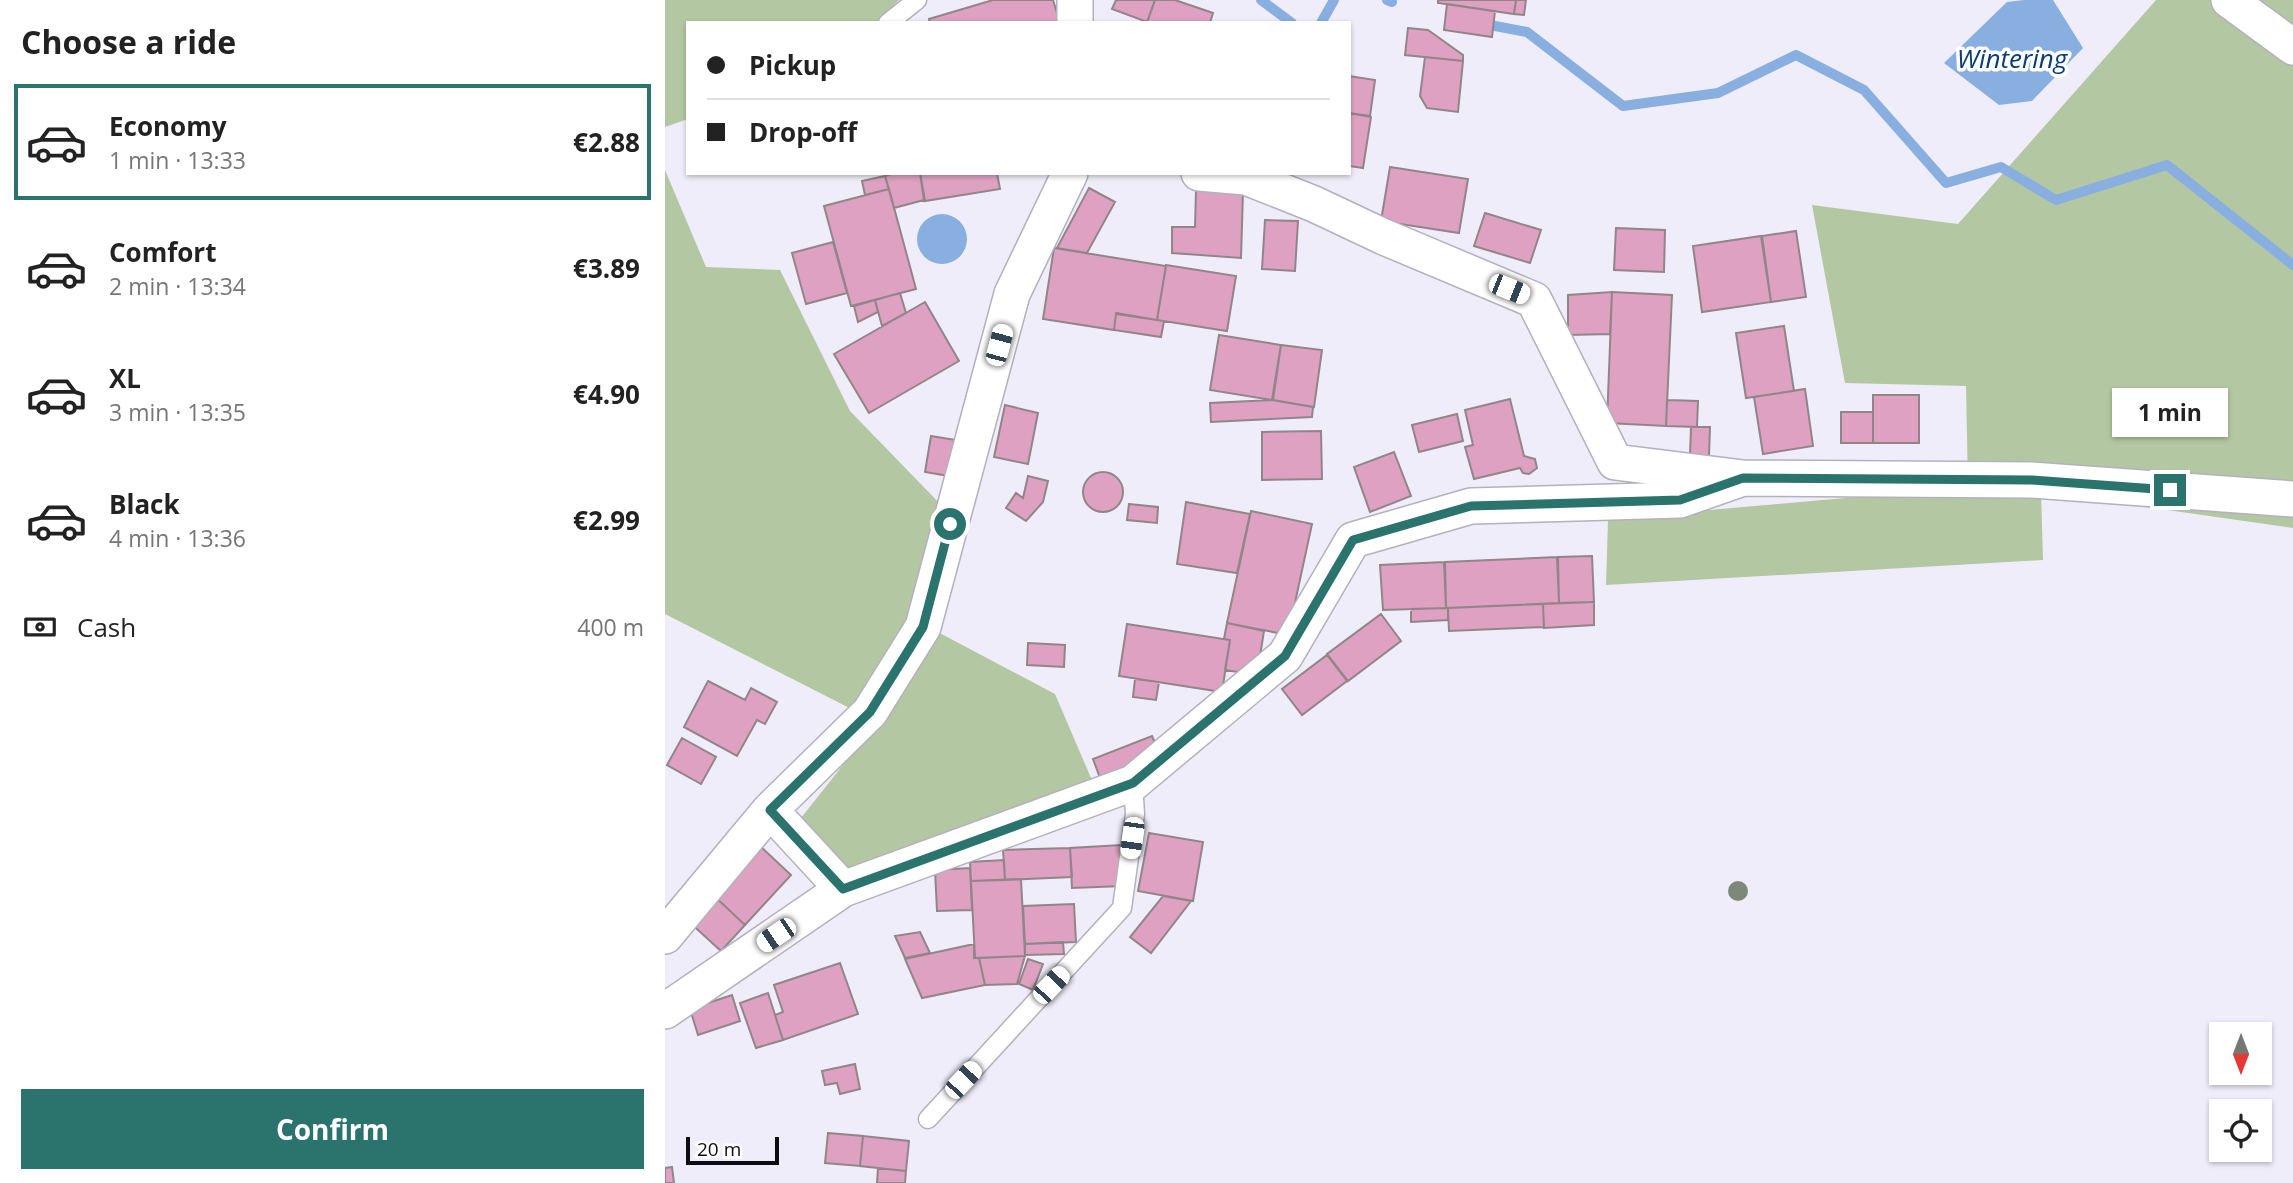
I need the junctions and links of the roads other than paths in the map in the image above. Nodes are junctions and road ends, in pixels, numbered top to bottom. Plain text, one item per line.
1 (917, 0) edge
2 (1075, 0) edge
3 (2229, 0) edge
4 (891, 21) edge
5 (1075, 21) edge
6 (2293, 47) edge
7 (1069, 175) edge
8 (1222, 175) edge
9 (1743, 478) junction
10 (2293, 499) edge
11 (1133, 783) junction
12 (770, 810) junction
13 (843, 889) junction
14 (665, 936) edge
15 (665, 1011) edge
16 (928, 1119) dead end

1 - 4 lane
2 - 5 street
3 - 6 street
7 - 12 street
8 - 9 street
9 - 10 street
9 - 11 street
11 - 13 street
11 - 16 lane
12 - 13 street
12 - 14 street
13 - 15 street

